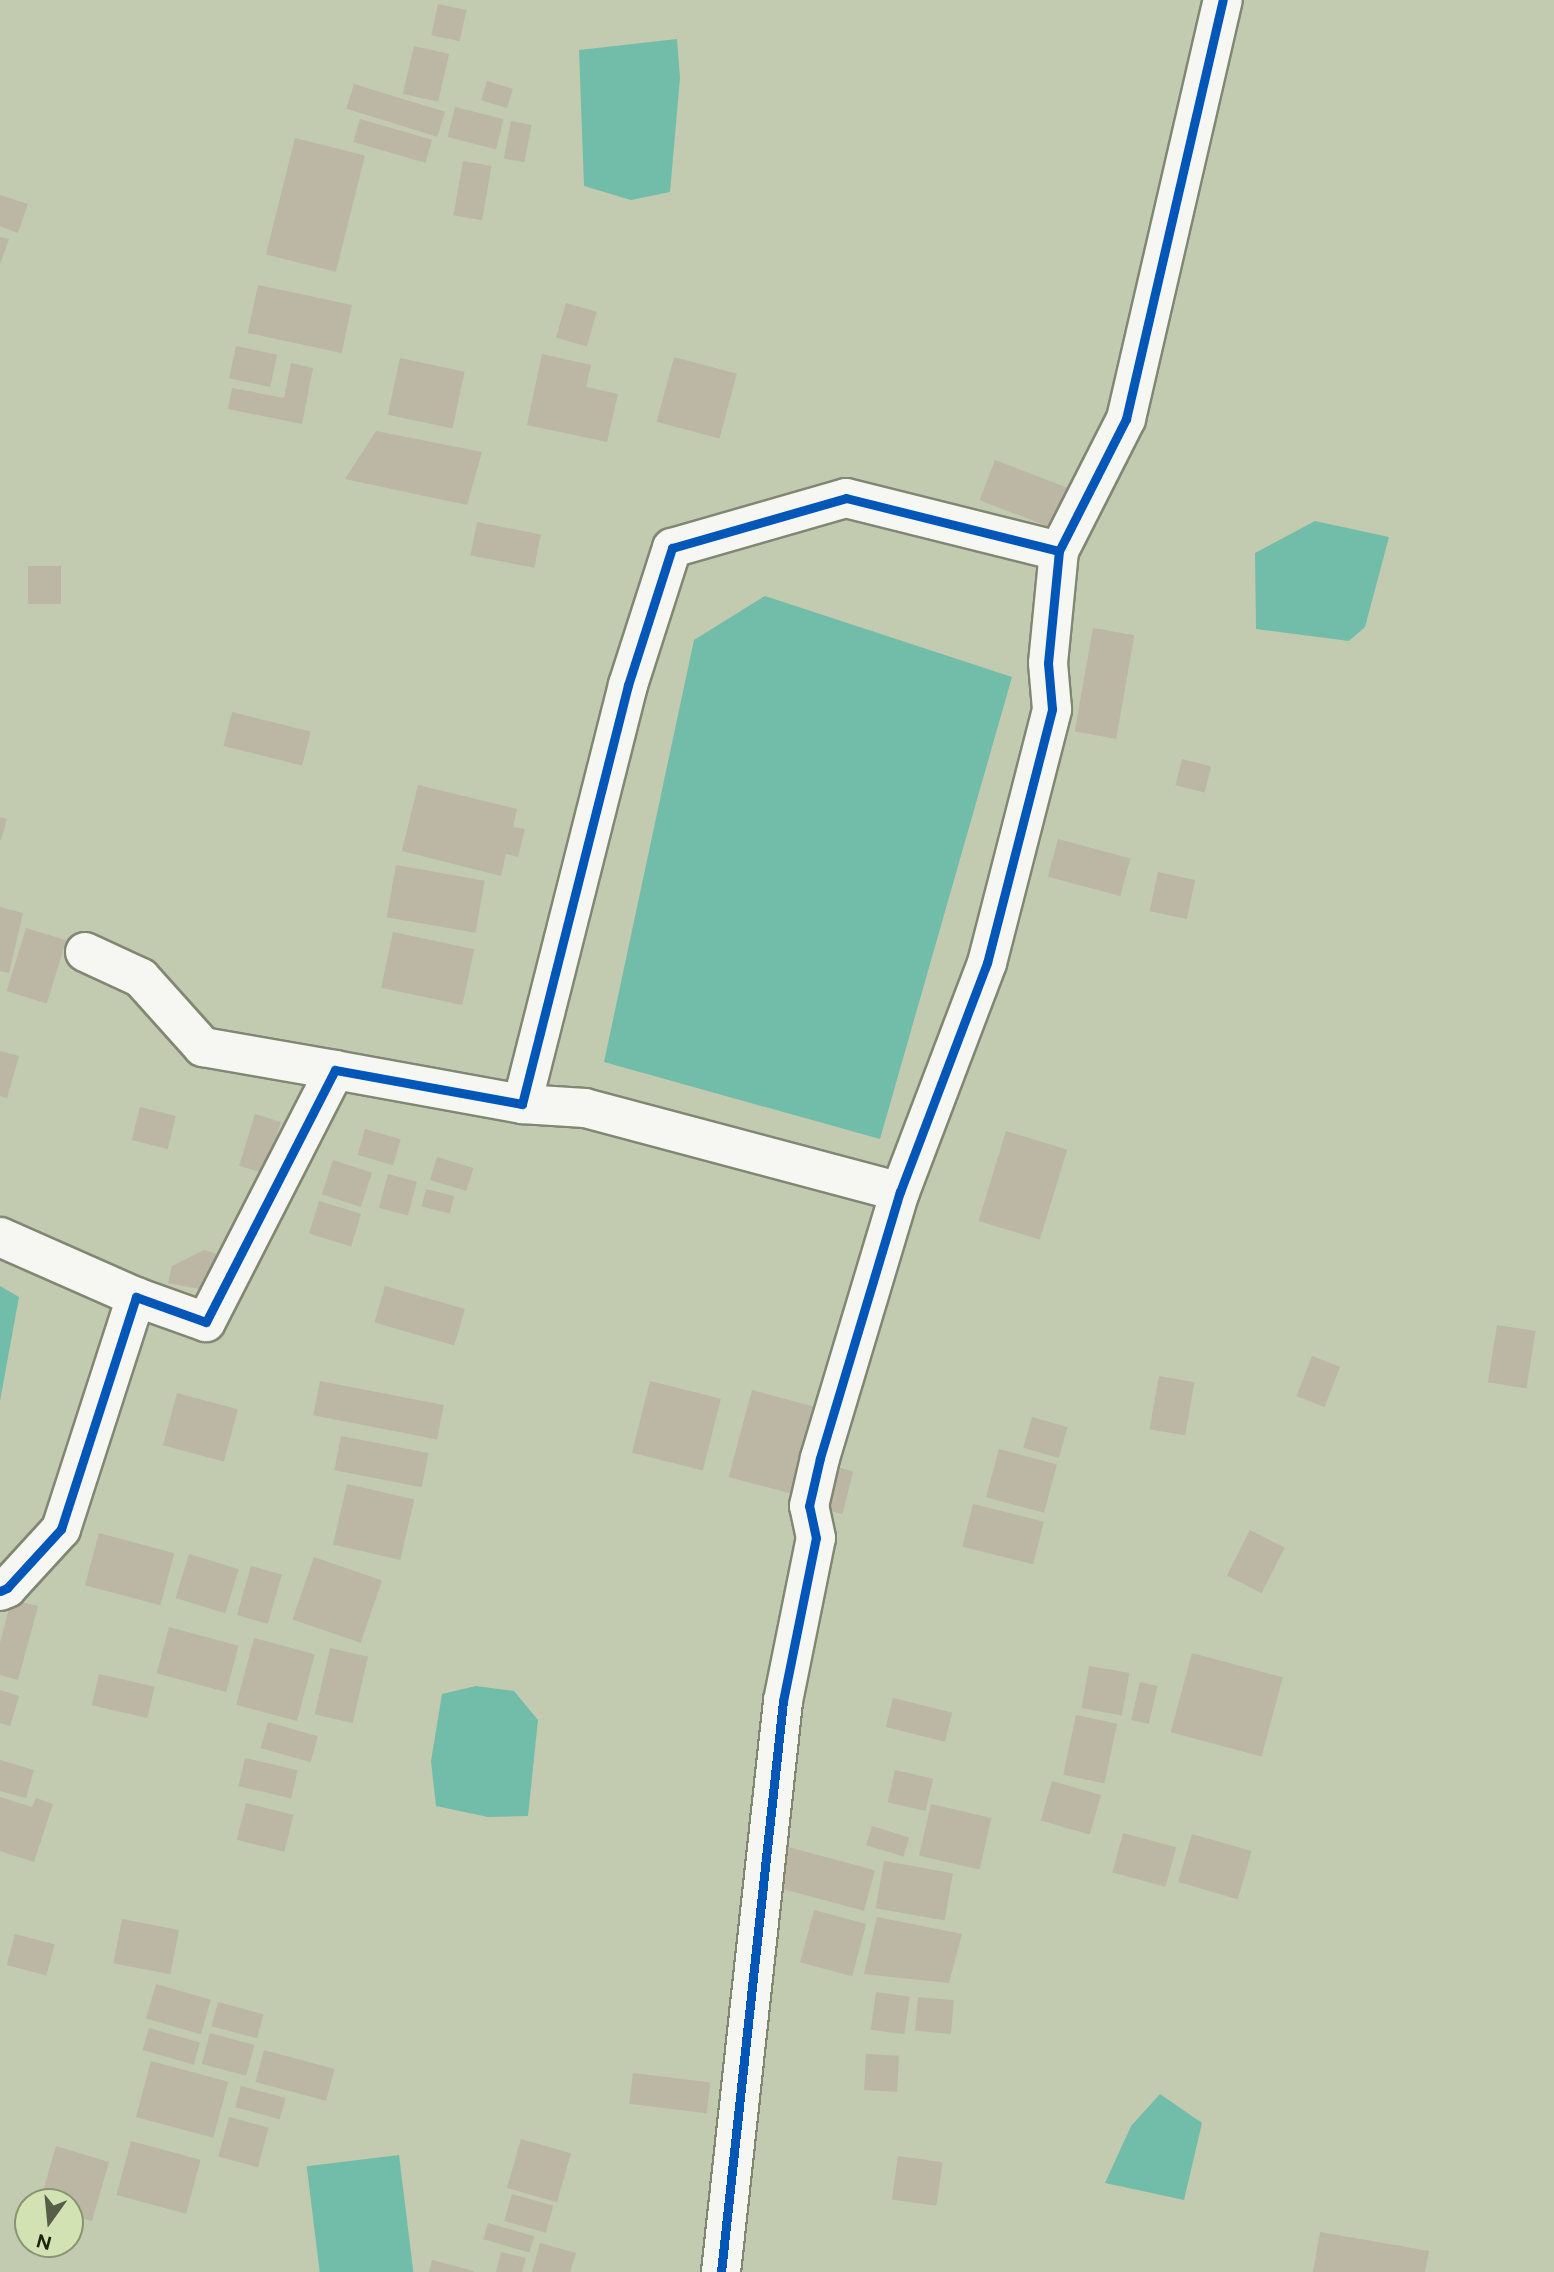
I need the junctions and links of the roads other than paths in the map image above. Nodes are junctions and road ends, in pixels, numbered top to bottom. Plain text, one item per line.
1 (1223, 0) edge
2 (1059, 551) junction
3 (85, 952) dead end
4 (335, 1070) junction
5 (522, 1104) junction
6 (900, 1192) junction
7 (0, 1237) edge
8 (136, 1297) junction
9 (0, 1591) edge
10 (721, 2272) edge

1 - 2 street
2 - 5 street
2 - 6 street
3 - 4 street
4 - 5 street
4 - 8 street
5 - 6 street
6 - 10 street
7 - 8 street
8 - 9 street

